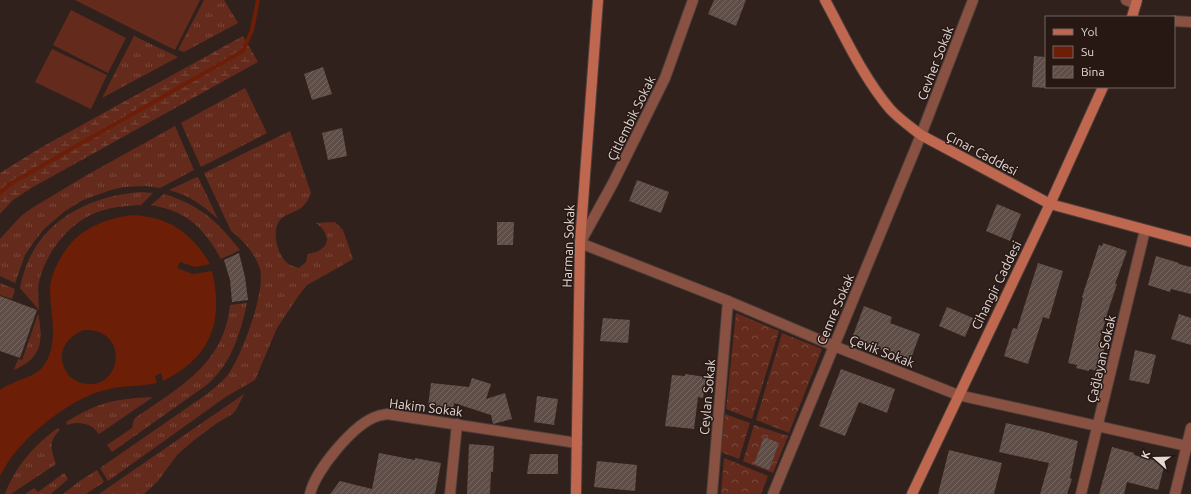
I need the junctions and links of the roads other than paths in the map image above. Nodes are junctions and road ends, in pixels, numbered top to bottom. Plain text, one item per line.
1 (598, 0) edge
2 (693, 0) edge
3 (825, 0) edge
4 (973, 0) edge
5 (1126, 0) edge
6 (1137, 2) edge
7 (1132, 16) edge
8 (1175, 21) edge
9 (1191, 22) edge
10 (1103, 88) edge
11 (922, 135) junction
12 (1050, 204) junction
13 (1145, 230) junction
14 (1191, 242) edge
15 (580, 243) junction
16 (728, 301) junction
17 (834, 346) junction
18 (958, 395) junction
19 (457, 424) junction
20 (1098, 426) junction
21 (1191, 428) edge
22 (577, 443) junction
23 (1187, 446) junction
24 (310, 494) edge
25 (450, 494) edge
26 (576, 494) edge
27 (712, 494) edge
28 (773, 494) edge
29 (912, 494) edge
30 (1081, 494) edge
31 (1175, 494) edge

1 - 15 street, Harman Sokak
2 - 15 street, Çitlembik Sokak
3 - 11 street, Çınar Caddesi
4 - 11 street, Cevher Sokak
5 - 6 street
6 - 7 street
8 - 9 street
10 - 12 street, Cihangir Caddesi
11 - 12 street, Çınar Caddesi
11 - 17 street, Cemre Sokak
12 - 13 street, Çınar Caddesi
12 - 18 street, Cihangir Caddesi
13 - 14 street, Çınar Caddesi
13 - 20 street, Çağlayan Sokak
15 - 16 street, Çevik Sokak
15 - 22 street, Harman Sokak
16 - 17 street, Çevik Sokak
16 - 27 street, Ceylan Sokak
17 - 18 street, Çevik Sokak
17 - 28 street, Cemre Sokak
18 - 20 street, Çevik Sokak
18 - 29 street, Cihangir Caddesi
19 - 22 street, Hakim Sokak
19 - 24 street, Hakim Sokak
19 - 25 street
20 - 23 street, Çevik Sokak
20 - 30 street, Çağlayan Sokak
21 - 23 street
22 - 26 street, Harman Sokak
23 - 31 street

